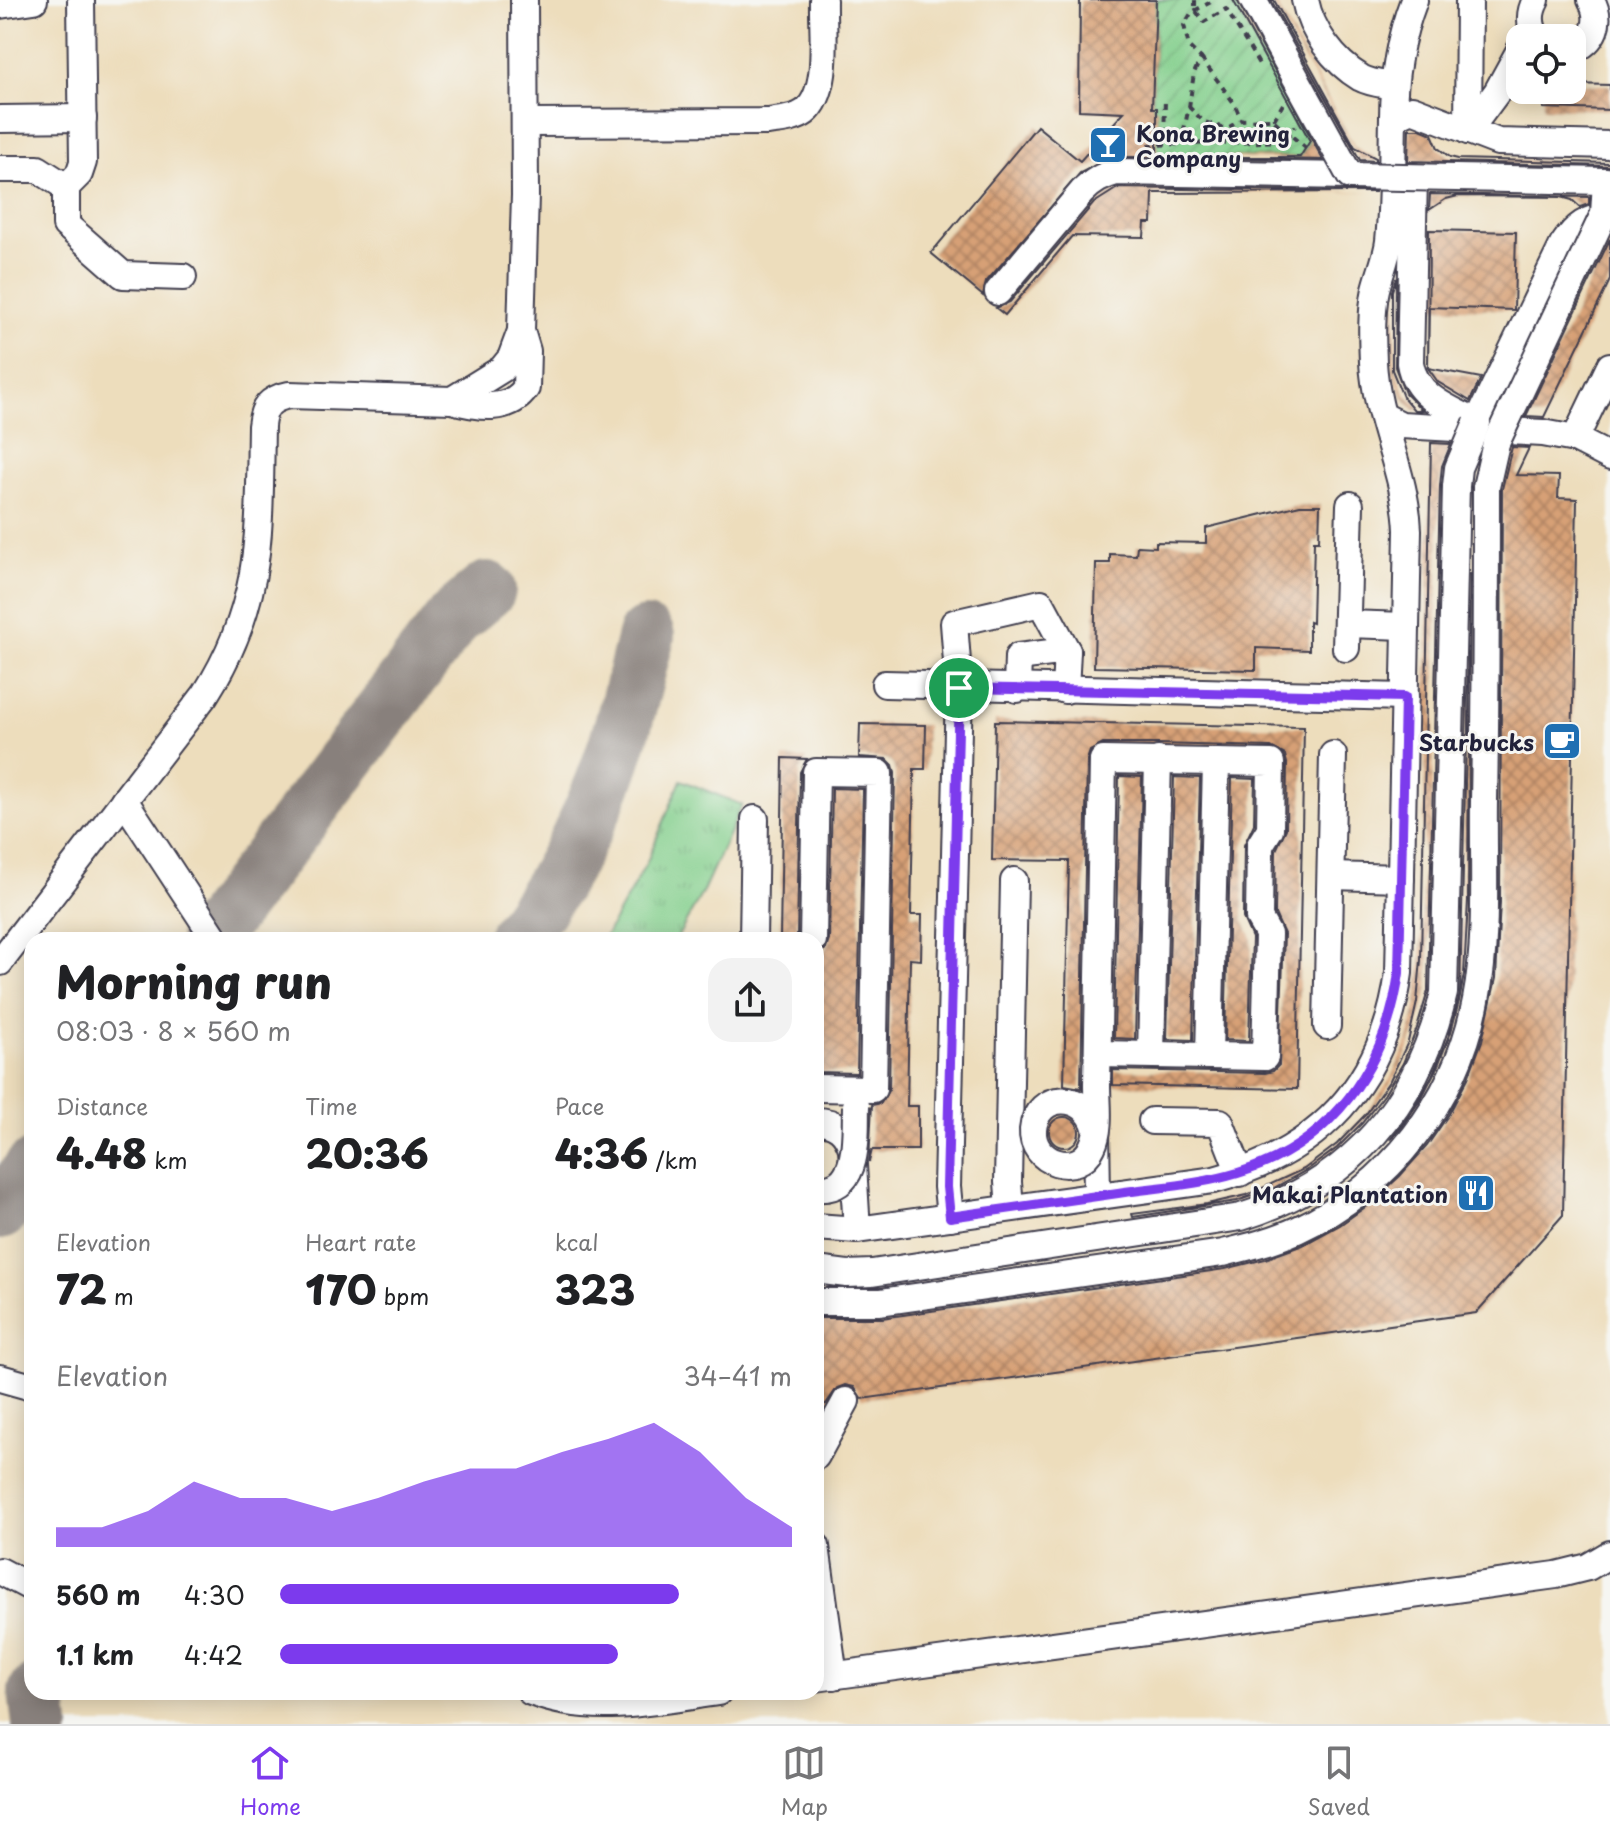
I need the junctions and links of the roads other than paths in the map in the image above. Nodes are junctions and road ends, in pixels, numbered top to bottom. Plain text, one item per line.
1 (34, 0) edge
2 (81, 0) edge
3 (524, 0) edge
4 (823, 0) edge
5 (1253, 0) edge
6 (1305, 0) edge
7 (1414, 0) edge
8 (1469, 0) edge
9 (1536, 0) edge
10 (1591, 0) edge
11 (3, 5) edge
12 (1531, 24) edge
13 (1586, 44) edge
14 (1506, 78) edge
15 (1393, 86) junction
16 (83, 118) junction
17 (1393, 118) junction
18 (0, 119) edge
19 (526, 123) junction
20 (1468, 131) junction
21 (1610, 145) edge
22 (0, 169) edge
23 (1350, 176) junction
24 (1414, 177) junction
25 (1608, 180) edge
26 (66, 187) junction
27 (1610, 217) edge
28 (183, 277) dead end
29 (998, 292) dead end
30 (1610, 366) edge
31 (1385, 417) junction
32 (1477, 423) junction
33 (1575, 439) junction
34 (1610, 457) edge
35 (1350, 505) dead end
36 (1406, 626) junction
37 (1067, 651) junction
38 (885, 684) dead end
39 (959, 688) junction
40 (1017, 689) junction
41 (1065, 690) junction
42 (1405, 697) junction
43 (1333, 755) dead end
44 (1158, 760) junction
45 (1216, 762) junction
46 (124, 800) junction
47 (755, 819) dead end
48 (1331, 876) junction
49 (1401, 878) junction
50 (1014, 881) dead end
51 (211, 932) edge
52 (753, 932) edge
53 (813, 932) edge
54 (0, 962) edge
55 (1327, 1026) dead end
56 (1098, 1054) junction
57 (1151, 1054) junction
58 (1209, 1055) junction
59 (824, 1090) edge
60 (856, 1097) junction
61 (1152, 1121) dead end
62 (824, 1122) edge
63 (1240, 1173) junction
64 (824, 1188) edge
65 (1097, 1196) junction
66 (1010, 1208) junction
67 (950, 1217) junction
68 (824, 1228) edge
69 (857, 1230) junction
70 (824, 1271) edge
71 (824, 1302) edge
72 (0, 1378) edge
73 (24, 1385) edge
74 (846, 1401) dead end
75 (824, 1441) edge
76 (1610, 1554) edge
77 (0, 1571) edge
78 (24, 1584) edge
79 (825, 1677) edge
80 (559, 1700) edge
81 (653, 1700) edge

1 - 11 lane
2 - 16 lane
3 - 19 lane
4 - 19 lane
5 - 23 lane, bridge
6 - 15 lane
7 - 15 lane
8 - 20 lane
9 - 12 lane
10 - 13 lane
14 - 20 lane
15 - 17 lane
16 - 18 lane
16 - 26 lane
17 - 20 lane
17 - 31 lane
19 - 46 lane
20 - 21 lane
22 - 26 lane
23 - 24 lane, bridge
23 - 29 lane
24 - 25 lane, bridge
24 - 32 lane
25 - 71 lane, bridge
26 - 28 lane
27 - 32 lane
30 - 33 lane
31 - 33 lane
31 - 36 lane
32 - 70 lane, bridge
33 - 34 lane
35 - 36 lane
36 - 42 lane
37 - 39 lane
37 - 40 lane
37 - 41 lane
38 - 39 lane
39 - 40 lane
39 - 67 lane
40 - 41 lane
41 - 42 lane
42 - 49 lane
43 - 48 lane
44 - 45 lane
44 - 56 lane
44 - 57 lane
45 - 58 lane
45 - 58 lane
46 - 51 lane
46 - 54 lane
47 - 52 lane
48 - 49 lane
48 - 55 lane
49 - 63 lane
50 - 66 lane
53 - 60 lane
56 - 57 lane
56 - 65 lane, bridge
57 - 58 lane
59 - 60 lane
60 - 64 lane, bridge
61 - 63 lane
62 - 69 lane
63 - 65 lane
65 - 66 lane
66 - 67 lane
67 - 69 lane
68 - 69 lane
72 - 73 lane
74 - 75 lane
76 - 79 lane
77 - 78 lane
80 - 81 lane

